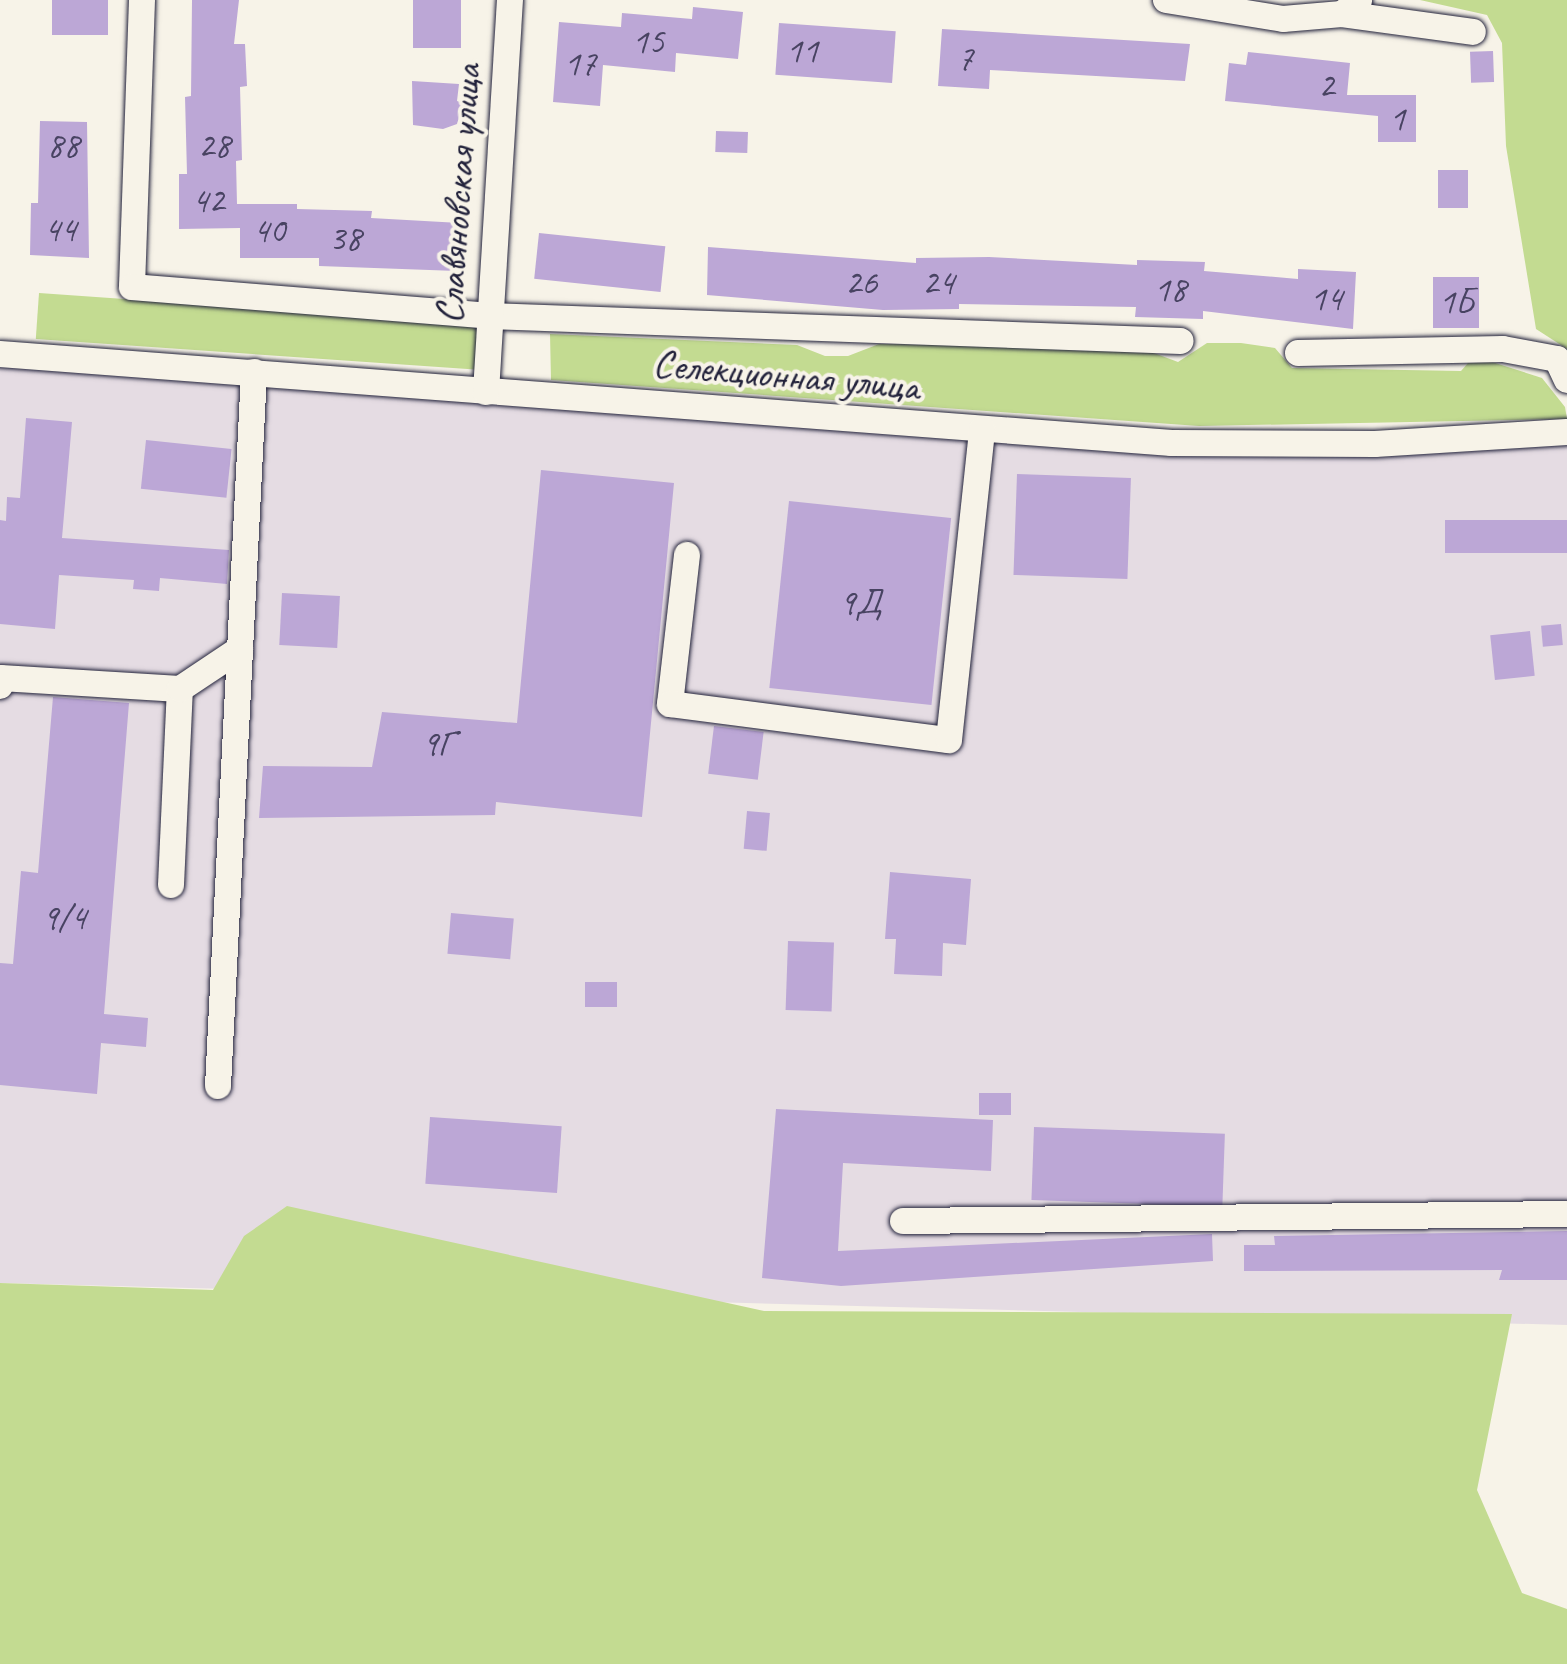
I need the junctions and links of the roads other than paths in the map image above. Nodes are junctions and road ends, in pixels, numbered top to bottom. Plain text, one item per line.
1 (142, 0) edge
2 (510, 0) edge
3 (1166, 0) edge
4 (1350, 7) edge
5 (1473, 32) dead end
6 (490, 316) junction
7 (1181, 341) dead end
8 (1298, 353) dead end
9 (0, 354) edge
10 (254, 372) junction
11 (1567, 380) edge
12 (486, 392) junction
13 (982, 430) junction
14 (1567, 432) edge
15 (687, 555) dead end
16 (240, 649) junction
17 (0, 686) edge
18 (180, 689) junction
19 (171, 885) dead end
20 (218, 1086) dead end
21 (1567, 1214) edge
22 (903, 1221) dead end

1 - 6 street
2 - 6 street, Славяновская улица
3 - 4 street
4 - 5 street
6 - 7 street
6 - 12 street, Славяновская улица
8 - 11 street
9 - 10 street, Селекционная улица
10 - 12 street, Селекционная улица
10 - 16 street
12 - 13 street, Селекционная улица
13 - 14 street, Селекционная улица
13 - 15 street
16 - 18 street
16 - 20 street
17 - 18 street
18 - 19 street
21 - 22 street

